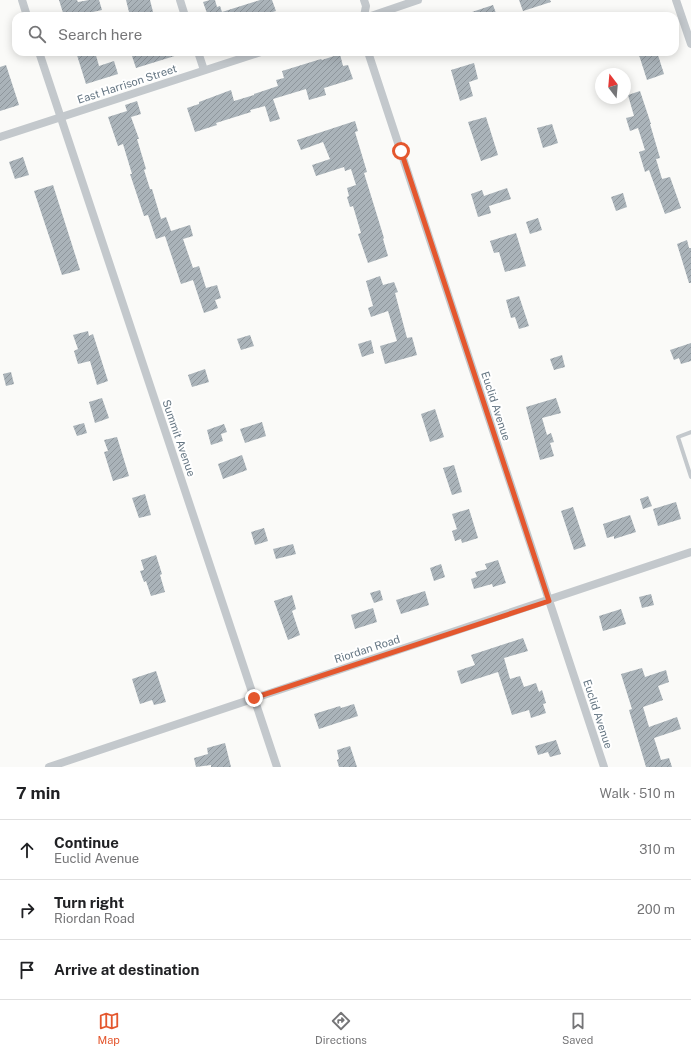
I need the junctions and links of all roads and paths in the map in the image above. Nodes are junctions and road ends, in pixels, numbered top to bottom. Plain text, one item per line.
1 (22, 0) edge
2 (180, 0) edge
3 (364, 0) edge
4 (418, 0) edge
5 (676, 0) edge
6 (26, 12) edge
7 (184, 12) edge
8 (365, 12) edge
9 (382, 12) edge
10 (691, 44) edge
11 (40, 56) edge
12 (199, 56) edge
13 (248, 56) edge
14 (369, 56) edge
15 (204, 70) junction
16 (60, 116) junction
17 (0, 137) edge
18 (691, 432) edge
19 (691, 477) edge
20 (691, 552) edge
21 (549, 601) junction
22 (254, 698) junction
23 (49, 767) edge
24 (277, 767) edge
25 (604, 767) edge

1 - 6 street
2 - 7 street
3 - 8 street
4 - 9 street
5 - 10 street
11 - 16 street, Summit Avenue
12 - 15 street
13 - 15 street, East Harrison Street
14 - 21 street, Euclid Avenue
15 - 16 street, East Harrison Street
16 - 17 street, East Harrison Street
16 - 22 street, Summit Avenue
18 - 19 lane
20 - 21 street, Riordan Road
21 - 22 street, Riordan Road
21 - 25 street, Euclid Avenue
22 - 23 street, Riordan Road
22 - 24 street, Summit Avenue

